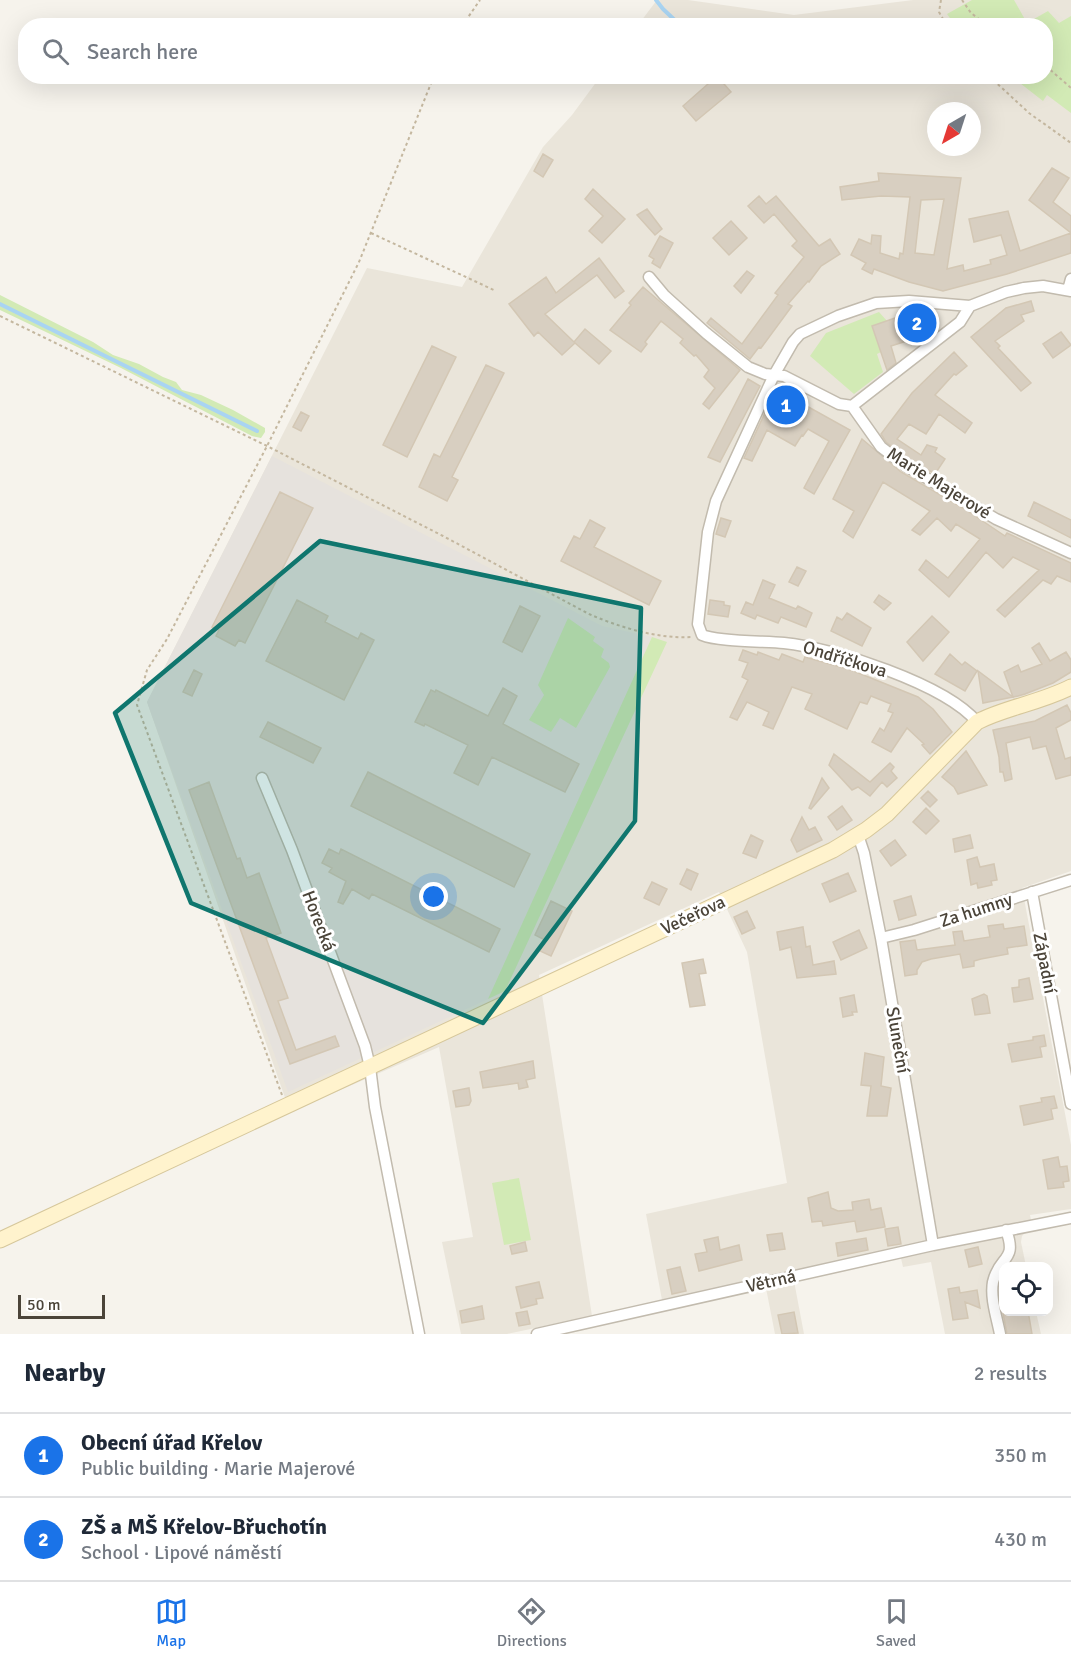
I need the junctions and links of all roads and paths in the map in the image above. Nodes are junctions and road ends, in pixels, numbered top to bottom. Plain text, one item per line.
1 (480, 0) edge
2 (941, 0) edge
3 (962, 0) edge
4 (468, 18) edge
5 (942, 18) edge
6 (978, 18) edge
7 (1053, 72) edge
8 (431, 84) edge
9 (998, 84) edge
10 (1071, 88) edge
11 (1071, 143) edge
12 (371, 233) junction
13 (649, 277) dead end
14 (1071, 279) edge
15 (496, 291) dead end
16 (1070, 291) edge
17 (970, 306) junction
18 (0, 316) edge
19 (774, 375) junction
20 (852, 406) junction
21 (267, 446) junction
22 (1071, 553) edge
23 (700, 633) junction
24 (1071, 687) edge
25 (977, 722) junction
26 (262, 778) dead end
27 (858, 836) junction
28 (1071, 880) edge
29 (1032, 892) junction
30 (880, 938) junction
31 (370, 1067) junction
32 (1071, 1104) edge
33 (285, 1105) junction
34 (1071, 1218) edge
35 (1006, 1230) junction
36 (0, 1240) edge
37 (933, 1245) junction
38 (419, 1334) edge
39 (537, 1334) edge
40 (1000, 1334) edge

1 - 4 path
2 - 5 path
3 - 6 path
7 - 10 path
8 - 12 path
9 - 11 path
12 - 15 path
12 - 21 path
13 - 19 street
14 - 16 street
16 - 17 street
17 - 19 street
17 - 20 street
18 - 21 path
19 - 20 street
19 - 23 street
20 - 22 street, Marie Majerové
21 - 23 path
21 - 33 path
23 - 25 street, Ondříčkova
24 - 25 street, Večeřova
25 - 27 street, Večeřova
26 - 31 street, Horecká
27 - 30 street, Sluneční
27 - 31 street, Večeřova
28 - 29 street, Za humny
29 - 30 street, Za humny
29 - 32 street, Západní
30 - 37 street, Sluneční
31 - 33 street, Večeřova
31 - 38 street
33 - 36 street, Večeřova
34 - 35 street
35 - 37 street, Větrná
35 - 40 street
37 - 39 street, Větrná

